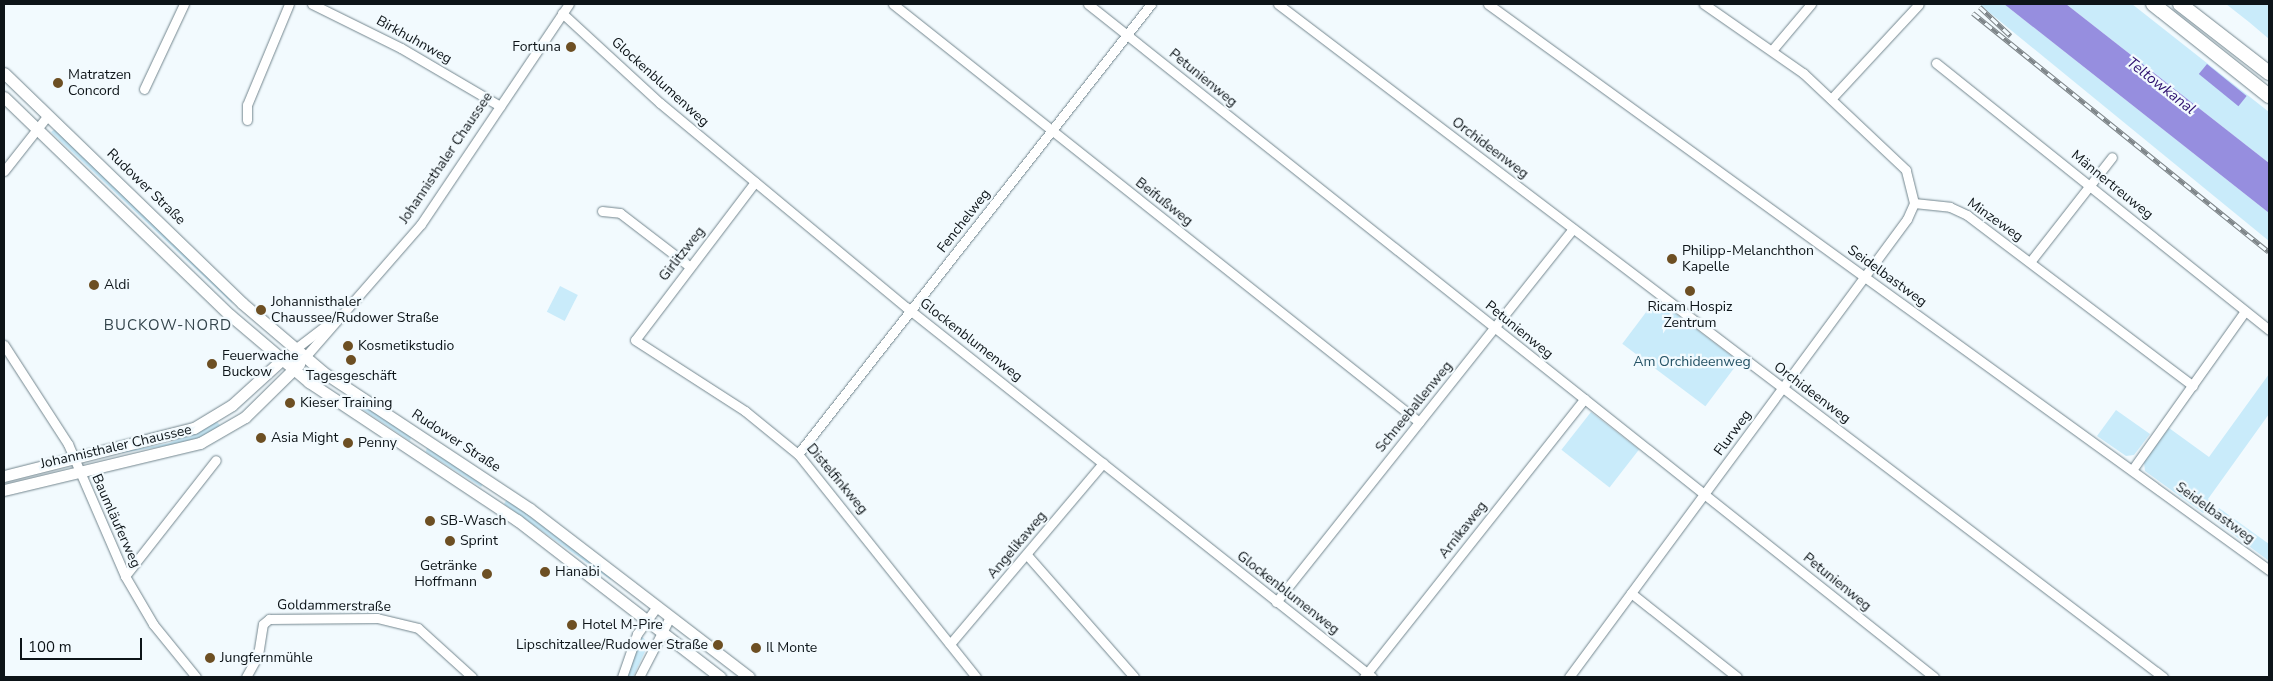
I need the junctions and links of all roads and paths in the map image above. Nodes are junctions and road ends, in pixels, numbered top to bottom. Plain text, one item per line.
1 (184, 4) edge
2 (289, 4) edge
3 (312, 4) edge
4 (569, 4) edge
5 (893, 4) edge
6 (1088, 4) edge
7 (1151, 4) edge
8 (1278, 4) edge
9 (1488, 4) edge
10 (1811, 4) edge
11 (1919, 4) edge
12 (2153, 4) edge
13 (2180, 4) edge
14 (1708, 5) edge
15 (562, 14) junction
16 (1127, 35) junction
17 (1773, 49) junction
18 (1936, 63) dead end
19 (4, 73) edge
20 (2269, 73) edge
21 (144, 89) dead end
22 (2269, 96) edge
23 (4, 97) edge
24 (1831, 99) junction
25 (500, 106) junction
26 (48, 115) junction
27 (247, 120) dead end
28 (36, 128) junction
29 (1052, 130) junction
30 (2112, 158) dead end
31 (4, 171) edge
32 (755, 182) junction
33 (2091, 186) junction
34 (1914, 203) junction
35 (602, 211) dead end
36 (1573, 229) junction
37 (2030, 262) junction
38 (689, 266) junction
39 (1865, 277) junction
40 (242, 303) junction
41 (912, 311) junction
42 (2245, 311) junction
43 (230, 315) junction
44 (335, 319) junction
45 (1494, 328) junction
46 (2269, 330) edge
47 (636, 343) joint
48 (4, 345) edge
49 (294, 349) junction
50 (305, 357) junction
51 (282, 359) junction
52 (294, 369) junction
53 (2193, 386) junction
54 (1783, 388) junction
55 (1584, 400) junction
56 (1419, 422) junction
57 (798, 454) junction
58 (73, 456) junction
59 (216, 460) dead end
60 (1102, 463) junction
61 (78, 469) junction
62 (2132, 470) junction
63 (4, 476) edge
64 (492, 482) junction
65 (4, 490) edge
66 (1705, 494) junction
67 (482, 496) junction
68 (1027, 555) junction
69 (2269, 570) edge
70 (125, 576) junction
71 (620, 577) junction
72 (610, 591) junction
73 (1632, 593) junction
74 (1276, 602) junction
75 (657, 606) junction
76 (670, 617) junction
77 (647, 619) junction
78 (663, 632) junction
79 (950, 644) junction
80 (725, 659) junction
81 (717, 675) edge
82 (1368, 676) edge
83 (196, 677) edge
84 (246, 677) edge
85 (472, 677) edge
86 (622, 677) edge
87 (639, 677) edge
88 (749, 677) edge
89 (976, 677) edge
90 (1134, 677) edge
91 (1569, 677) edge
92 (1737, 677) edge
93 (1934, 677) edge
94 (2163, 677) edge

1 - 21 street
2 - 27 street
3 - 25 street, Birkhuhnweg
4 - 15 street, Johannisthaler Chaussee
5 - 29 street, Beifußweg
6 - 16 street, Petunienweg
7 - 16 street, Fenchelweg
8 - 36 street, Orchideenweg
9 - 39 street, Seidelbastweg
10 - 17 street
11 - 24 street
12 - 22 highway
13 - 20 highway
14 - 17 street
15 - 25 street, Johannisthaler Chaussee
15 - 32 street, Glockenblumenweg
16 - 29 street, Fenchelweg
16 - 45 street, Petunienweg
17 - 24 street
18 - 33 street, Männertreuweg
19 - 26 main road, Rudower Straße
23 - 28 main road
24 - 34 street
25 - 44 street, Johannisthaler Chaussee
26 - 28 street
26 - 40 main road, Rudower Straße
28 - 31 street
28 - 43 main road
29 - 41 street, Fenchelweg
29 - 56 street, Beifußweg
30 - 33 street
32 - 38 street, Girlitzweg
32 - 41 street, Glockenblumenweg
33 - 37 street
33 - 42 street, Männertreuweg
34 - 37 street, Minzeweg
34 - 39 street, Flurweg
35 - 38 street
36 - 45 street, Schneeballenweg
36 - 54 street, Orchideenweg
37 - 53 street, Minzeweg
38 - 47 street, Girlitzweg
39 - 54 street, Flurweg
39 - 62 street, Seidelbastweg
40 - 43 main road
40 - 49 main road, Rudower Straße
41 - 57 street, Fenchelweg
41 - 60 street, Glockenblumenweg
42 - 46 street, Männertreuweg
42 - 53 street
43 - 51 main road
44 - 49 street, Johannisthaler Chaussee
44 - 50 street, Johannisthaler Chaussee
45 - 55 street, Petunienweg
45 - 56 street, Schneeballenweg
47 - 57 street, Distelfinkweg
48 - 58 street, Baumläuferweg
49 - 50 main road, Rudower Straße
49 - 51 main road, Johannisthaler Chaussee
50 - 52 main road, Johannisthaler Chaussee
50 - 64 main road, Rudower Straße
51 - 52 main road
51 - 58 main road, Johannisthaler Chaussee
52 - 61 main road, Johannisthaler Chaussee
52 - 67 main road
53 - 62 street
54 - 66 street, Flurweg
54 - 94 street, Orchideenweg
55 - 66 street, Petunienweg
55 - 82 street, Arnikaweg
56 - 74 street, Schneeballenweg
57 - 79 street, Distelfinkweg
58 - 61 street, Baumläuferweg
58 - 63 main road, Johannisthaler Chaussee
59 - 70 street
60 - 68 street, Angelikaweg
60 - 74 street, Glockenblumenweg
61 - 65 main road, Johannisthaler Chaussee
61 - 70 street, Baumläuferweg
62 - 69 street, Seidelbastweg
64 - 67 main road
64 - 71 main road, Rudower Straße
66 - 73 street, Flurweg
66 - 93 street, Petunienweg
67 - 72 main road
68 - 79 street, Angelikaweg
68 - 90 street
70 - 83 street, Baumläuferweg
71 - 72 main road
71 - 75 main road, Rudower Straße
72 - 77 main road
73 - 91 street, Flurweg
73 - 92 street
74 - 82 street, Glockenblumenweg
75 - 76 main road, Rudower Straße
75 - 77 street
76 - 78 street
76 - 80 main road, Rudower Straße
77 - 78 main road
77 - 86 street
78 - 81 main road
78 - 87 street
79 - 89 street, Distelfinkweg
80 - 81 main road
80 - 88 main road, Rudower Straße
84 - 85 street, Goldammerstraße

